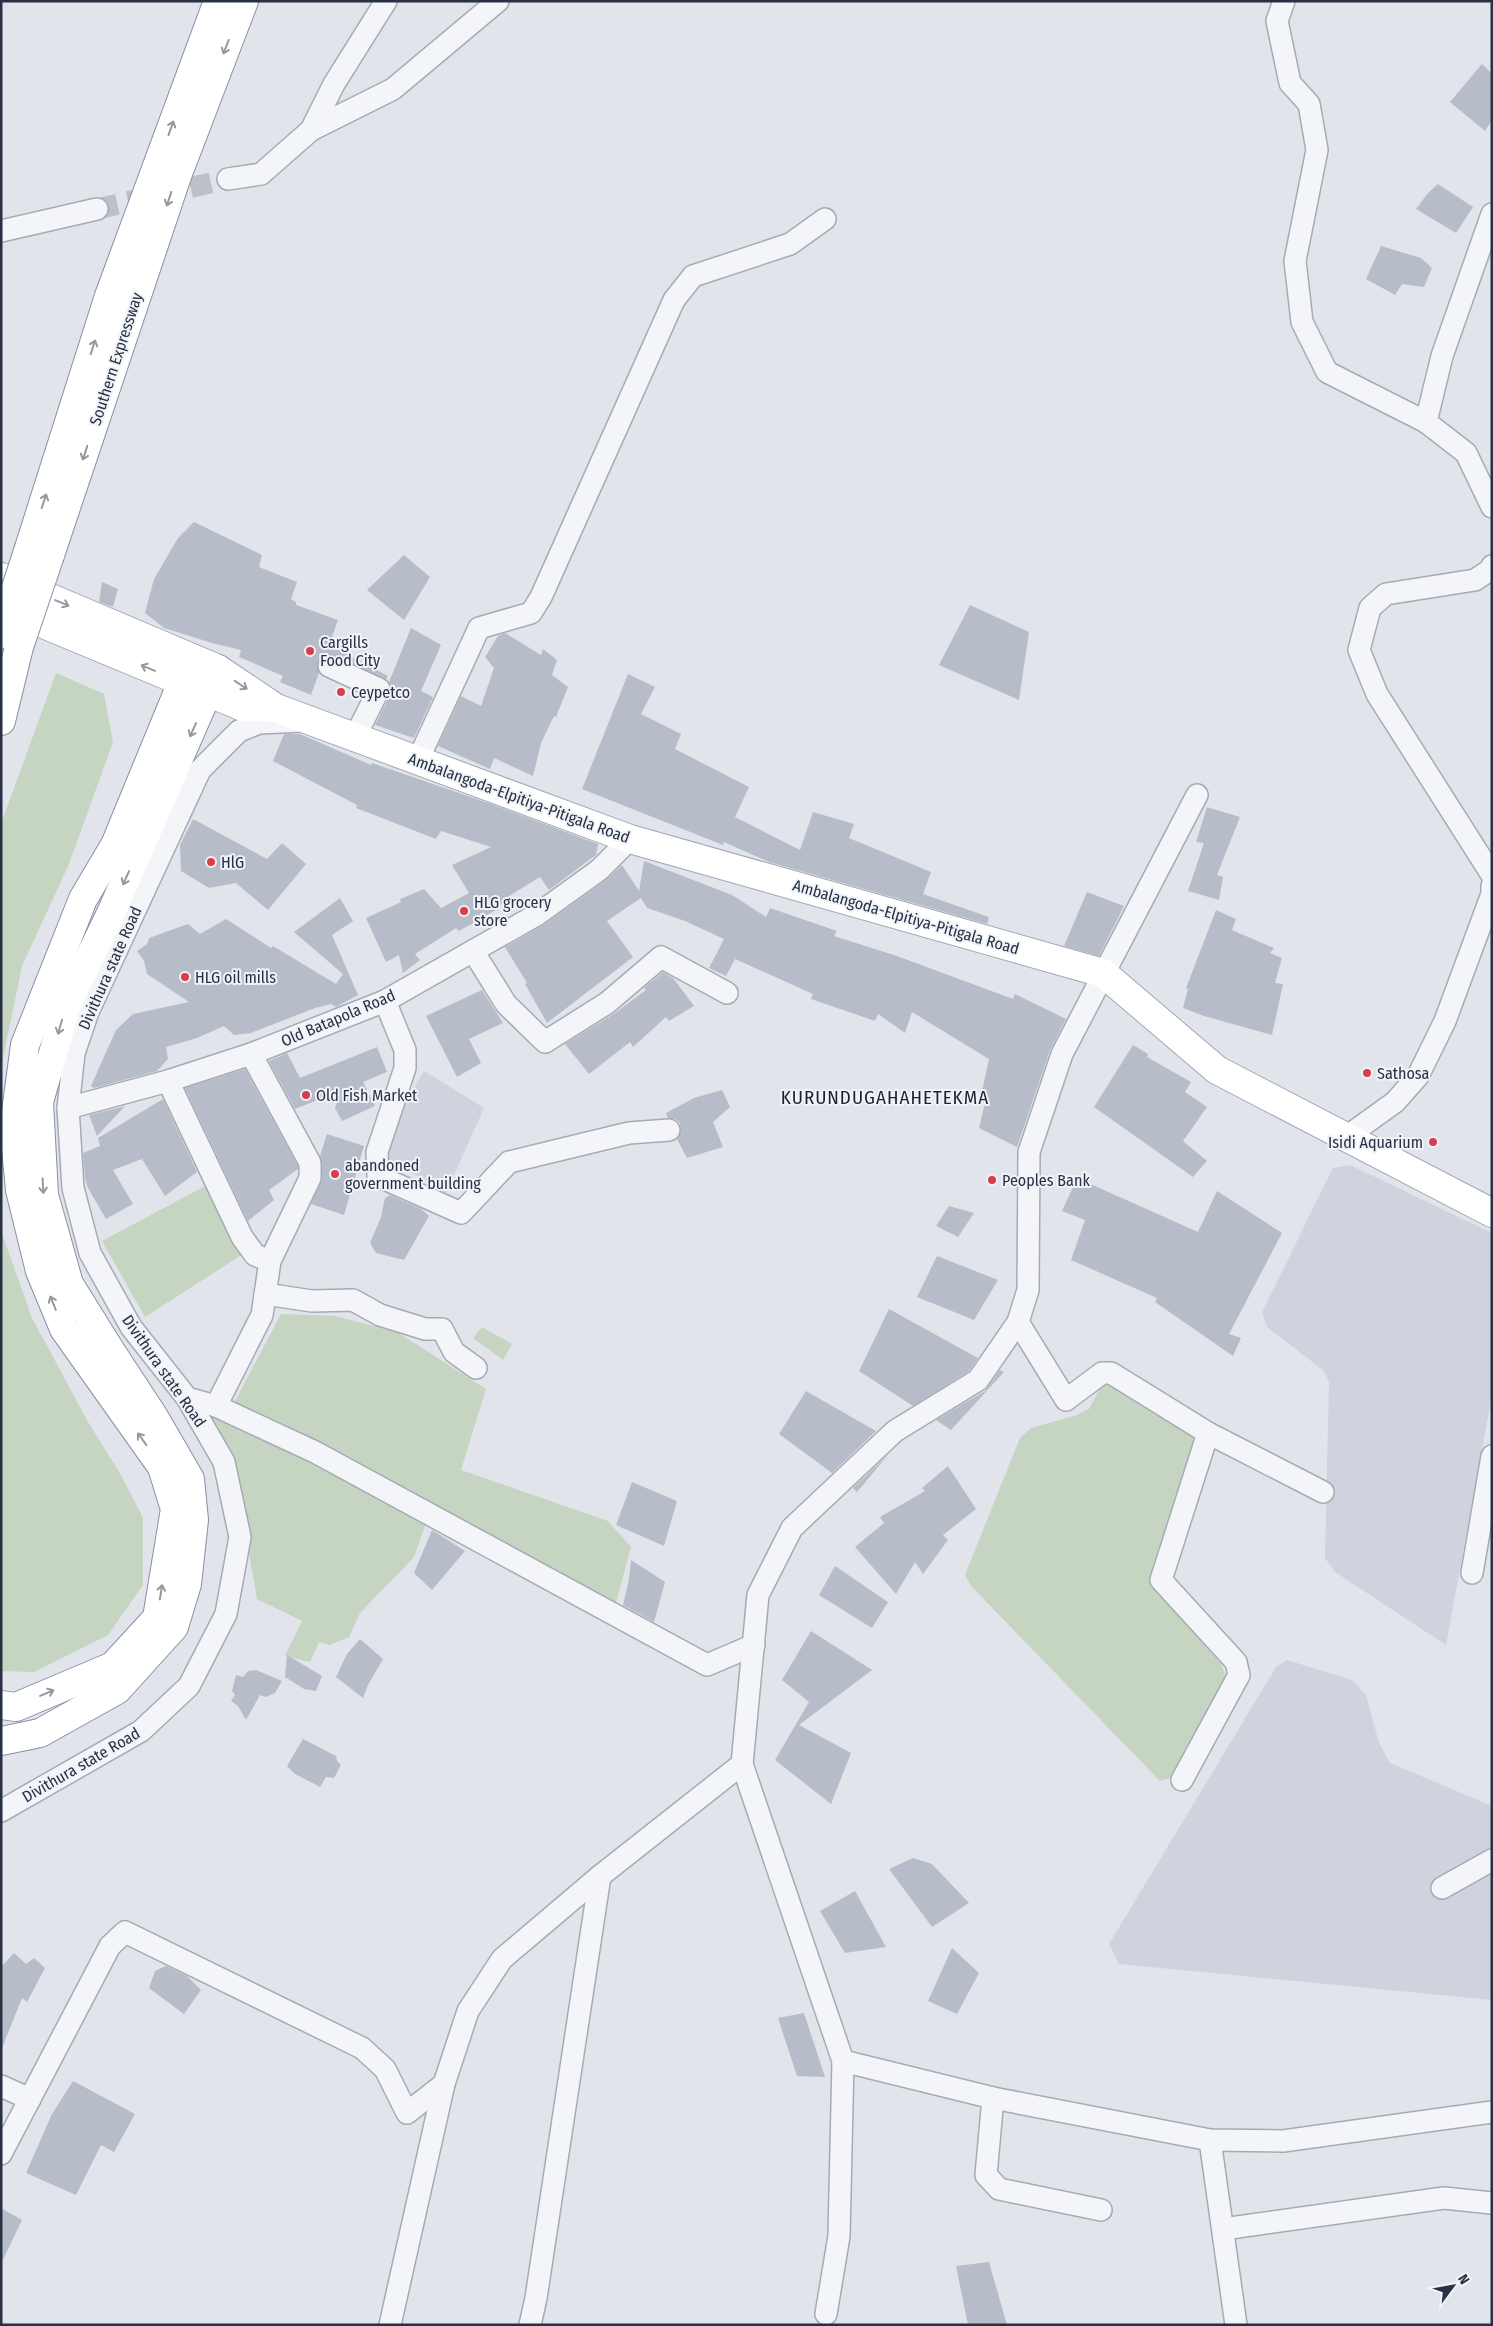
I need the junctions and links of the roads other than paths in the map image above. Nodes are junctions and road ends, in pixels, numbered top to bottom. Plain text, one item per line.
1 (218, 1) edge
2 (244, 1) edge
3 (386, 1) edge
4 (498, 1) edge
5 (1284, 1) edge
6 (311, 130) junction
7 (228, 179) tunnel mouth
8 (96, 209) tunnel mouth
9 (1492, 214) edge
10 (825, 220) dead end
11 (1, 231) edge
12 (1426, 422) junction
13 (1492, 507) edge
14 (40, 551) junction
15 (1492, 566) edge
16 (1, 577) edge
17 (1, 607) edge
18 (10, 641) edge
19 (329, 666) dead end
20 (218, 669) junction
21 (187, 670) junction
22 (208, 694) junction
23 (276, 708) junction
24 (1, 720) edge
25 (312, 721) junction
26 (355, 737) junction
27 (418, 760) junction
28 (1197, 795) dead end
29 (630, 839) junction
30 (1492, 874) edge
31 (1492, 886) edge
32 (473, 951) junction
33 (1103, 973) junction
34 (727, 993) dead end
35 (385, 1001) junction
36 (251, 1054) junction
37 (168, 1082) junction
38 (68, 1108) junction
39 (669, 1130) dead end
40 (1345, 1138) junction
41 (1492, 1213) edge
42 (270, 1261) junction
43 (265, 1294) junction
44 (1018, 1322) junction
45 (476, 1368) dead end
46 (187, 1398) junction
47 (216, 1406) junction
48 (1208, 1434) junction
49 (1492, 1456) edge
50 (1323, 1492) dead end
51 (1472, 1573) dead end
52 (754, 1645) junction
53 (1, 1704) edge
54 (1, 1741) edge
55 (742, 1764) junction
56 (1182, 1780) dead end
57 (1, 1811) edge
58 (1492, 1860) edge
59 (600, 1876) junction
60 (1442, 1888) dead end
61 (843, 2061) junction
62 (444, 2084) junction
63 (1, 2086) edge
64 (993, 2098) junction
65 (30, 2099) junction
66 (1492, 2112) edge
67 (1210, 2140) junction
68 (1, 2154) edge
69 (1492, 2203) edge
70 (1101, 2210) dead end
71 (1223, 2229) junction
72 (826, 2314) dead end
73 (390, 2325) edge
74 (530, 2325) edge
75 (1236, 2325) edge

14 -> 1 main road, Southern Expressway
2 -> 14 main road, Southern Expressway
3 - 6 street
4 - 6 street
5 - 12 street
6 - 7 street
8 - 11 street
9 - 12 street
10 - 27 street
12 - 13 street
14 - 18 main road, Southern Expressway, bridge
15 - 30 street
16 -> 21 main road, Ambalangoda-Elpitiya-Pitigala Road
21 -> 17 main road, Ambalangoda-Elpitiya-Pitigala Road
18 - 24 main road, Southern Expressway
19 - 26 street
20 - 21 main road, Ambalangoda-Elpitiya-Pitigala Road
20 - 22 main road
20 -> 23 main road, Ambalangoda-Elpitiya-Pitigala Road
21 - 22 main road, Ambalangoda-Elpitiya-Pitigala Road
53 -> 21 main road
22 - 23 main road, Ambalangoda-Elpitiya-Pitigala Road
22 -> 54 main road
23 - 25 main road, Ambalangoda-Elpitiya-Pitigala Road
25 - 26 main road, Ambalangoda-Elpitiya-Pitigala Road
25 - 38 street, Divithura state Road
26 - 27 main road, Ambalangoda-Elpitiya-Pitigala Road
27 - 29 main road, Ambalangoda-Elpitiya-Pitigala Road
28 - 33 street
29 - 32 street, Old Batapola Road
29 - 33 main road, Ambalangoda-Elpitiya-Pitigala Road
31 - 40 street
32 - 34 street
32 - 35 street, Old Batapola Road
33 - 40 main road, Ambalangoda-Elpitiya-Pitigala Road
33 - 44 street
35 - 36 street, Old Batapola Road
35 - 39 street
36 - 37 street, Old Batapola Road
36 - 42 street
37 - 38 street, Old Batapola Road
37 - 42 street
38 - 46 street, Divithura state Road
40 - 41 main road, Ambalangoda-Elpitiya-Pitigala Road
42 - 43 street
43 - 45 street
43 - 47 street
44 - 48 street
44 - 52 street
46 - 47 street
46 - 57 street, Divithura state Road
47 - 52 street
48 - 50 street
48 - 56 street
49 - 51 street
52 - 55 street
55 - 59 street
55 - 61 street
58 - 60 street
59 - 62 street
59 - 74 street
61 - 64 street
61 - 72 street
62 - 65 street
62 - 73 street
63 - 65 street
64 - 67 street
64 - 70 street
65 - 68 street
66 - 67 street
67 - 71 street
69 - 71 street
71 - 75 street

